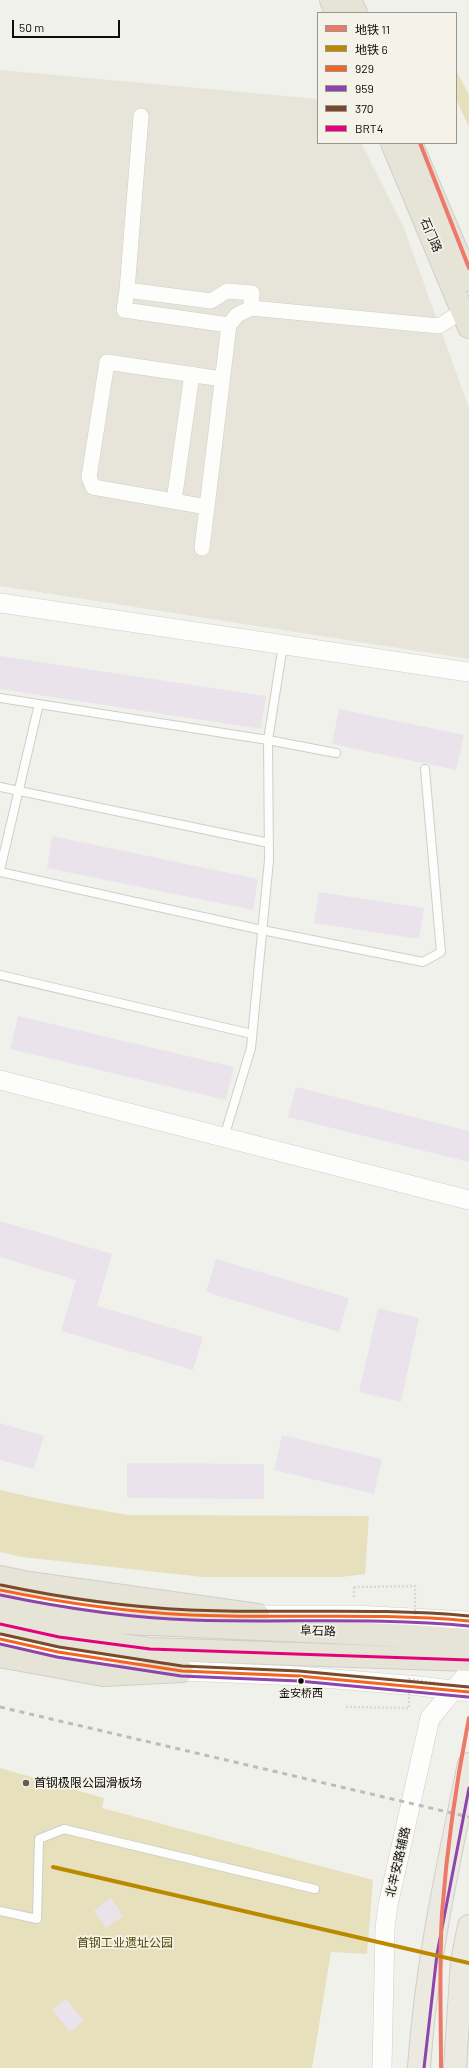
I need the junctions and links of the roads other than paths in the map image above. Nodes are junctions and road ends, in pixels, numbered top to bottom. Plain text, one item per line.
1 (331, 0) edge
2 (350, 0) edge
3 (336, 12) edge
4 (356, 12) edge
5 (142, 116) dead end
6 (392, 144) edge
7 (411, 144) edge
8 (469, 280) edge
9 (127, 290) junction
10 (251, 308) junction
11 (466, 319) edge
12 (229, 325) junction
13 (192, 374) junction
14 (222, 379) junction
15 (174, 501) junction
16 (207, 507) junction
17 (202, 548) dead end
18 (0, 603) edge
19 (283, 645) junction
20 (469, 672) edge
21 (0, 698) edge
22 (39, 704) junction
23 (268, 740) junction
24 (336, 753) dead end
25 (425, 769) dead end
26 (0, 787) edge
27 (18, 791) junction
28 (269, 844) junction
29 (0, 871) edge
30 (262, 930) junction
31 (0, 975) edge
32 (252, 1034) junction
33 (0, 1080) edge
34 (224, 1138) junction
35 (469, 1200) edge
36 (0, 1577) edge
37 (0, 1590) edge
38 (0, 1603) edge
39 (258, 1615) junction
40 (469, 1622) edge
41 (0, 1624) edge
42 (0, 1639) edge
43 (469, 1640) edge
44 (0, 1656) edge
45 (469, 1660) edge
46 (182, 1671) junction
47 (469, 1672) edge
48 (464, 1690) edge
49 (469, 1764) edge
50 (315, 1889) dead end
51 (0, 1911) edge
52 (469, 1926) edge
53 (382, 2068) edge
54 (419, 2068) edge
55 (455, 2068) edge

1 - 3 highway
2 - 4 highway
5 - 9 street
6 - 11 highway, 石门路
7 - 8 highway, 石门路
9 - 10 street
9 - 12 street
10 - 11 street
10 - 12 street
12 - 14 street
13 - 14 street
13 - 15 street
13 - 15 street
14 - 16 street
15 - 16 street
16 - 17 street
18 - 19 street
19 - 20 street
19 - 23 lane
21 - 22 lane
22 - 23 lane
22 - 27 lane
23 - 24 lane
23 - 28 lane
25 - 30 lane
26 - 27 lane
27 - 28 lane
27 - 29 lane
28 - 30 lane
29 - 30 lane
30 - 32 lane
31 - 32 lane
32 - 34 lane
33 - 34 street
34 - 35 street
36 - 39 highway
37 - 39 street
38 - 43 highway, 阜石路
39 - 40 street
41 - 45 highway, 阜石路
42 - 46 street
44 - 46 highway
46 - 48 street
47 - 48 street, 北辛安路辅路
48 - 53 street, 北辛安路辅路
49 - 54 main road
50 - 51 lane
52 - 55 main road

